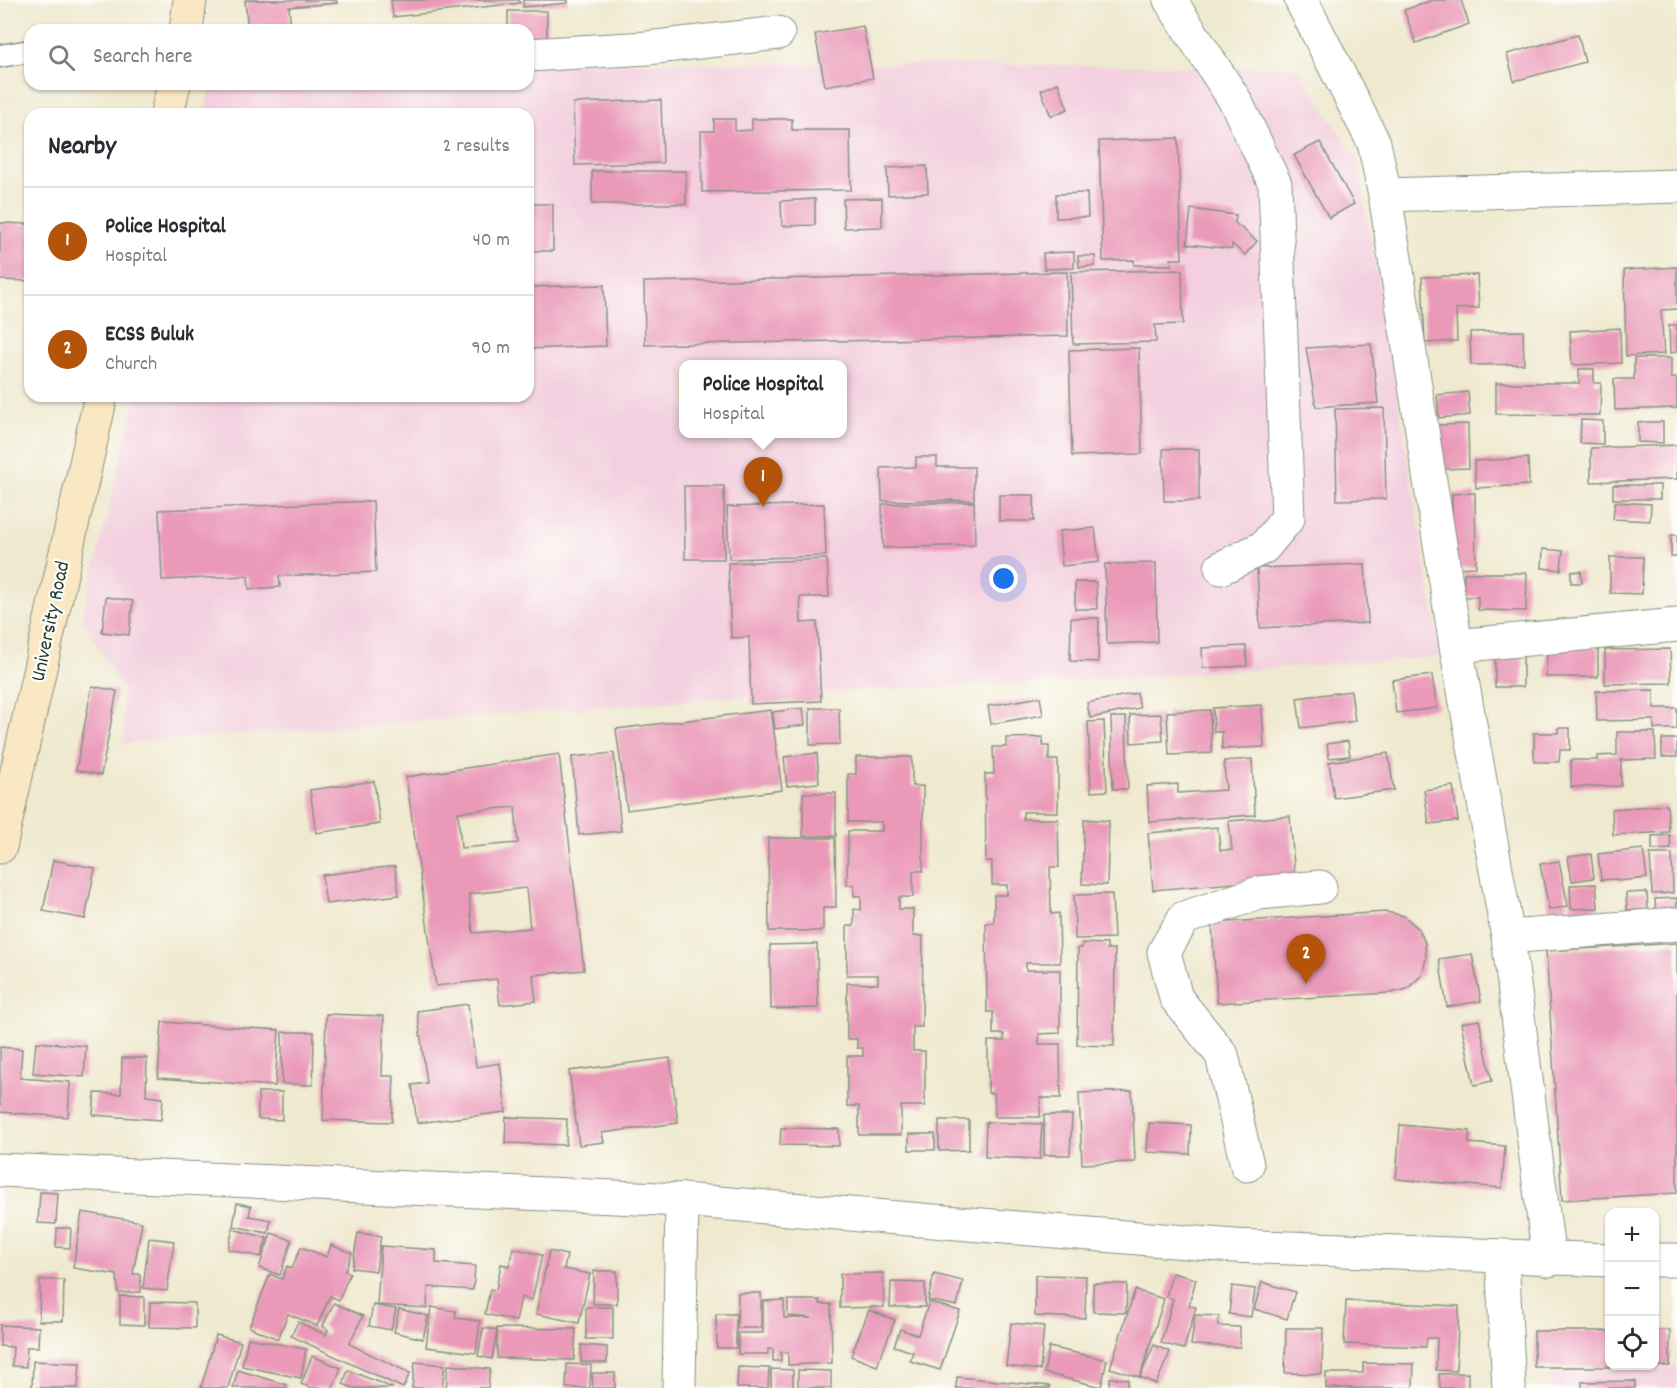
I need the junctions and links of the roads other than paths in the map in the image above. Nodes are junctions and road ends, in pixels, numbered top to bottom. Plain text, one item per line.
1 (190, 0) edge
2 (1170, 0) edge
3 (1301, 0) edge
4 (187, 24) edge
5 (778, 33) dead end
6 (24, 52) edge
7 (534, 55) edge
8 (0, 56) edge
9 (173, 90) edge
10 (168, 108) edge
11 (1677, 186) edge
12 (1385, 195) junction
13 (100, 402) edge
14 (1221, 568) dead end
15 (1677, 625) edge
16 (1456, 646) junction
17 (0, 847) edge
18 (1320, 887) dead end
19 (1677, 924) edge
20 (1508, 937) junction
21 (1247, 1166) dead end
22 (0, 1170) edge
23 (682, 1200) junction
24 (1502, 1257) junction
25 (1549, 1260) junction
26 (1605, 1260) edge
27 (1659, 1260) edge
28 (1677, 1260) edge
29 (679, 1388) edge
30 (1509, 1388) edge

1 - 4 main road
2 - 14 street
3 - 12 street
5 - 7 street
6 - 8 lane
9 - 10 main road
11 - 12 street
12 - 16 street
13 - 17 main road, University Road
15 - 16 street
16 - 20 street
18 - 21 street
19 - 20 street
20 - 25 street
22 - 23 street
23 - 24 street
23 - 29 street
24 - 25 street
24 - 30 street
25 - 26 street
27 - 28 street

